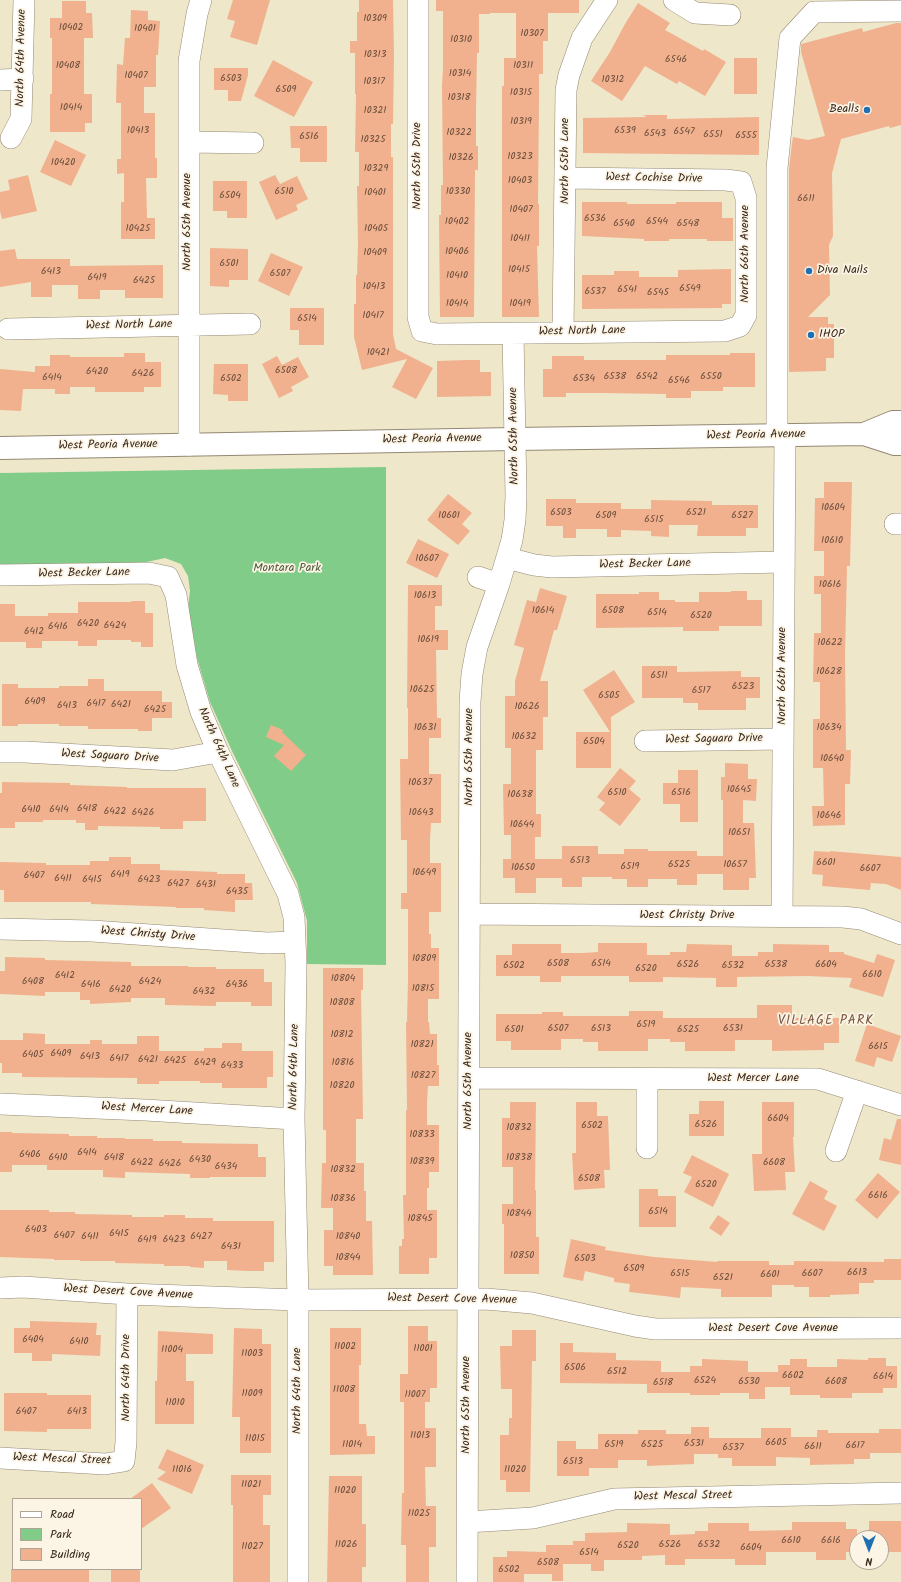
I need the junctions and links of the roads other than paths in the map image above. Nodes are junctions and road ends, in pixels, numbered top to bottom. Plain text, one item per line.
1 (24, 0) edge
2 (202, 0) edge
3 (418, 0) edge
4 (607, 0) edge
5 (674, 0) edge
6 (901, 11) edge
7 (730, 15) dead end
8 (23, 79) junction
9 (0, 80) edge
10 (11, 138) dead end
11 (189, 142) junction
12 (253, 142) dead end
13 (566, 178) junction
14 (741, 182) joint
15 (250, 324) dead end
16 (188, 325) junction
17 (740, 326) joint
18 (8, 329) dead end
19 (422, 331) joint
20 (563, 332) junction
21 (512, 334) junction
22 (901, 422) edge
23 (864, 434) junction
24 (781, 435) junction
25 (515, 439) junction
26 (901, 444) edge
27 (189, 445) junction
28 (0, 448) edge
29 (507, 558) junction
30 (784, 562) junction
31 (0, 575) edge
32 (168, 577) joint
33 (478, 577) dead end
34 (499, 584) junction
35 (783, 739) junction
36 (645, 741) dead end
37 (0, 752) edge
38 (218, 752) junction
39 (470, 914) junction
40 (782, 916) junction
41 (0, 929) edge
42 (901, 934) edge
43 (295, 942) junction
44 (469, 1078) junction
45 (647, 1079) junction
46 (857, 1091) junction
47 (0, 1104) edge
48 (901, 1105) edge
49 (294, 1119) junction
50 (647, 1148) dead end
51 (836, 1151) dead end
52 (0, 1288) edge
53 (127, 1294) junction
54 (468, 1299) junction
55 (298, 1300) junction
56 (901, 1328) edge
57 (0, 1458) edge
58 (124, 1461) joint
59 (901, 1493) edge
60 (467, 1522) junction
61 (298, 1582) edge
62 (467, 1582) edge

1 - 8 street, North 64th Avenue
2 - 11 street, North 65th Avenue
3 - 19 street, North 65th Drive
4 - 13 street, North 65th Lane
5 - 7 street
6 - 24 street, North 66th Avenue
8 - 9 street
8 - 10 street, North 64th Avenue
11 - 12 street
11 - 16 street, North 65th Avenue
13 - 14 street, West Cochise Drive
13 - 20 street, North 65th Lane
14 - 17 street, North 66th Avenue
15 - 16 street, West North Lane
16 - 18 street, West North Lane
16 - 27 street, North 65th Avenue
17 - 20 street, West North Lane
19 - 21 street, West North Lane
20 - 21 street, West North Lane
21 - 25 street, North 65th Avenue
22 - 23 main road, West Peoria Avenue
23 - 24 main road, West Peoria Avenue
23 - 26 main road, West Peoria Avenue
24 - 25 main road, West Peoria Avenue
24 - 30 street, North 66th Avenue
25 - 27 main road, West Peoria Avenue
25 - 29 street, North 65th Avenue
27 - 28 main road, West Peoria Avenue
29 - 30 street, West Becker Lane
29 - 34 street, North 65th Avenue
30 - 35 street, North 66th Avenue
31 - 32 street, West Becker Lane
32 - 38 street, North 64th Lane
33 - 34 street
34 - 39 street, North 65th Avenue
35 - 36 street, West Saguaro Drive
35 - 40 street, North 66th Avenue
37 - 38 street, West Saguaro Drive
38 - 43 street, North 64th Lane
39 - 40 street, West Christy Drive
39 - 44 street, North 65th Avenue
40 - 42 street, West Christy Drive
41 - 43 street, West Christy Drive
43 - 49 street, North 64th Lane
44 - 45 street, West Mercer Lane
44 - 54 street, North 65th Avenue
45 - 46 street, West Mercer Lane
45 - 50 street
46 - 48 street, West Mercer Lane
46 - 51 street
47 - 49 street, West Mercer Lane
49 - 55 street, North 64th Lane
52 - 53 street, West Desert Cove Avenue
53 - 55 street, West Desert Cove Avenue
53 - 58 street, North 64th Drive
54 - 55 street, West Desert Cove Avenue
54 - 56 street, West Desert Cove Avenue
54 - 60 street, North 65th Avenue
55 - 61 street, North 64th Lane
57 - 58 street, West Mescal Street
59 - 60 street, West Mescal Street
60 - 62 street, North 65th Avenue

